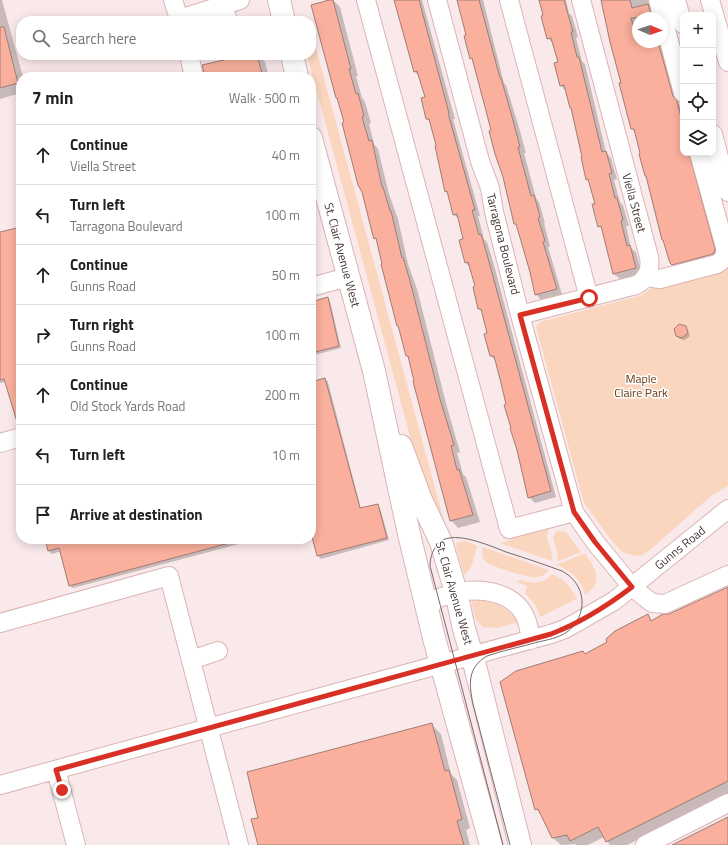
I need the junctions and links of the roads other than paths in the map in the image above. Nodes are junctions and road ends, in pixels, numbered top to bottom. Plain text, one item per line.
1 (173, 0) edge
2 (279, 0) edge
3 (366, 0) edge
4 (437, 0) edge
5 (509, 0) edge
6 (581, 0) edge
7 (658, 0) edge
8 (676, 0) edge
9 (710, 0) edge
10 (230, 9) edge
11 (680, 14) edge
12 (178, 16) edge
13 (198, 16) edge
14 (283, 16) edge
15 (189, 60) edge
16 (293, 60) edge
17 (728, 62) edge
18 (193, 72) edge
19 (296, 72) edge
20 (681, 84) edge
21 (716, 146) edge
22 (701, 156) edge
23 (316, 157) edge
24 (728, 192) edge
25 (348, 277) junction
26 (646, 277) junction
27 (316, 285) edge
28 (589, 298) junction
29 (520, 315) junction
30 (374, 372) junction
31 (16, 438) edge
32 (0, 443) edge
33 (728, 510) edge
34 (574, 512) junction
35 (728, 575) edge
36 (632, 587) junction
37 (456, 592) junction
38 (428, 611) junction
39 (0, 623) edge
40 (531, 640) junction
41 (218, 651) dead end
42 (472, 656) junction
43 (191, 660) junction
44 (441, 664) junction
45 (208, 727) junction
46 (56, 770) junction
47 (0, 784) edge
48 (728, 803) edge
49 (76, 845) edge
50 (240, 845) edge
51 (491, 845) edge
52 (520, 845) edge
53 (645, 845) edge

1 - 12 street
2 - 14 main road
3 - 34 street
4 - 29 street, Tarragona Boulevard
5 - 28 street
6 - 26 street, Viella Street
7 - 20 street
8 - 11 street
9 - 17 street
10 - 13 street
15 - 18 street
16 - 19 main road
21 - 24 street
22 - 26 street
23 - 25 main road, St. Clair Avenue West
25 - 27 street
25 - 30 main road, St. Clair Avenue West
26 - 28 street
28 - 29 street
29 - 34 street, Tarragona Boulevard
30 - 37 main road, St. Clair Avenue West
30 - 38 main road, St. Clair Avenue West
31 - 32 street
33 - 36 street, Gunns Road
34 - 36 street
35 - 36 street
36 - 40 street, Gunns Road
37 - 38 street
37 - 40 street
37 - 42 main road, St. Clair Avenue West
38 - 44 main road, St. Clair Avenue West
39 - 43 street
40 - 42 street, Gunns Road
41 - 43 street
42 - 44 street, Gunns Road
42 - 52 main road, St. Clair Avenue West
43 - 45 street
44 - 45 street, Gunns Road
44 - 51 main road, St. Clair Avenue West
45 - 46 street, Gunns Road
45 - 50 street
46 - 47 street, Gunns Road
46 - 49 street
48 - 53 street

